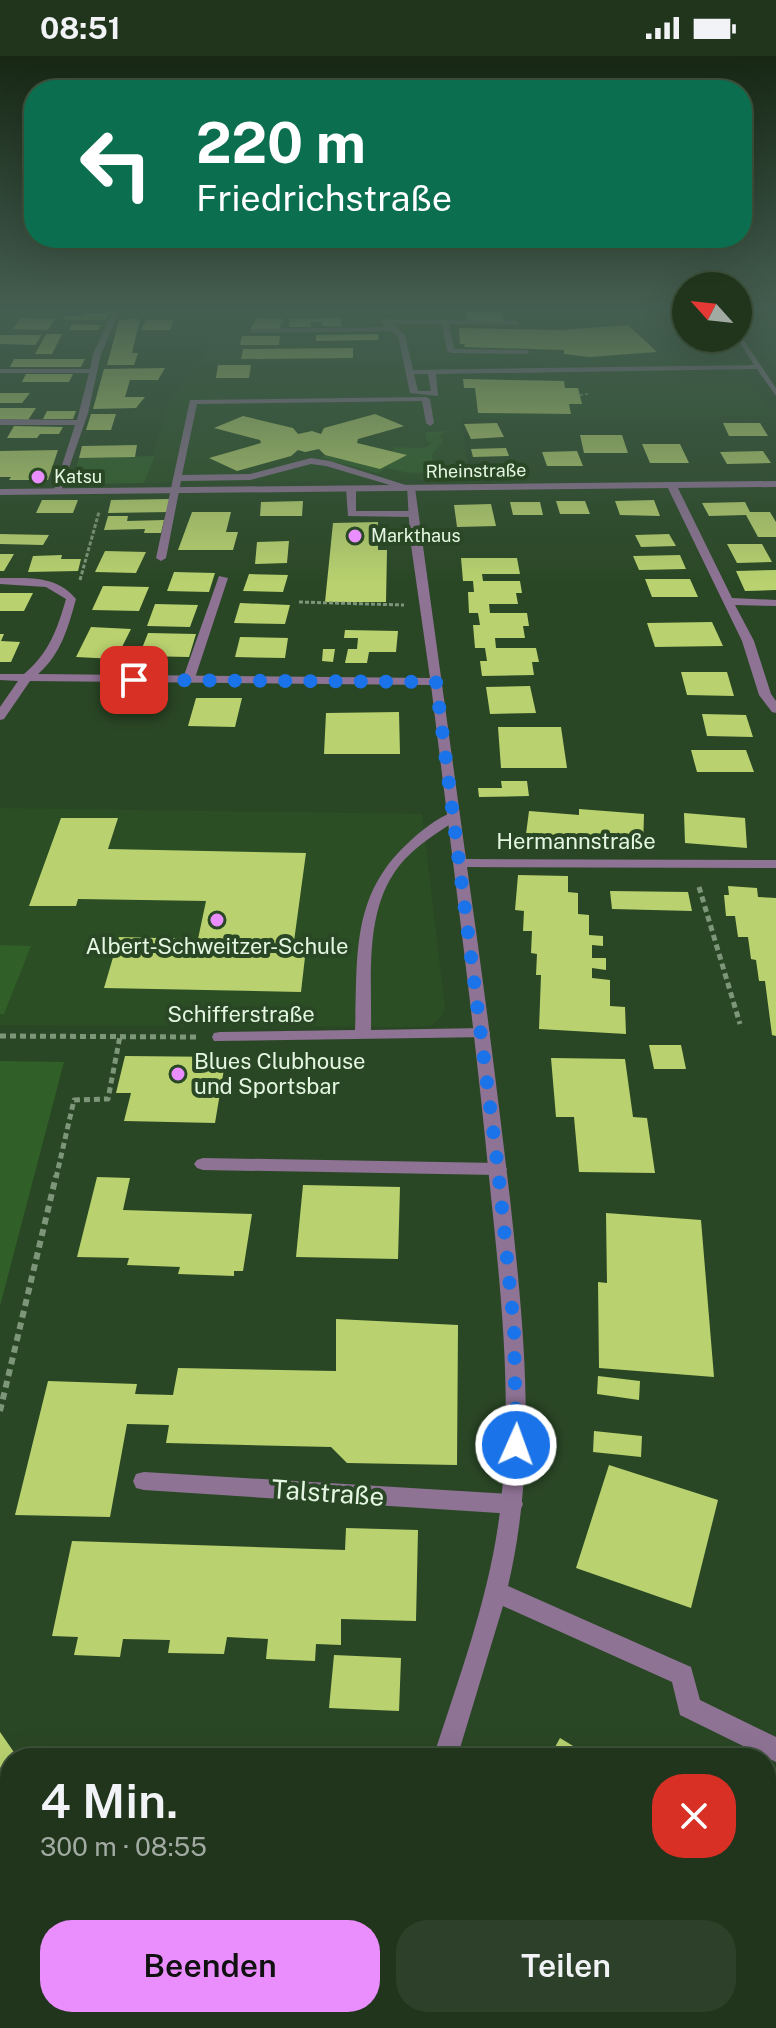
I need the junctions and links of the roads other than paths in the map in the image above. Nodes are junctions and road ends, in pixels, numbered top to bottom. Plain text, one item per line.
1 (85, 400) edge
2 (346, 400) edge
3 (426, 400) edge
4 (0, 422) edge
5 (80, 423) junction
6 (430, 423) dead end
7 (179, 478) junction
8 (671, 484) junction
9 (776, 484) edge
10 (410, 488) junction
11 (351, 489) junction
12 (56, 491) junction
13 (176, 491) junction
14 (0, 492) edge
15 (411, 514) junction
16 (161, 558) dead end
17 (223, 578) dead end
18 (0, 581) edge
19 (727, 601) junction
20 (776, 603) edge
21 (0, 677) edge
22 (26, 678) junction
23 (188, 681) junction
24 (436, 682) junction
25 (776, 709) edge
26 (0, 716) edge
27 (453, 816) junction
28 (459, 863) junction
29 (776, 864) edge
30 (482, 1033) junction
31 (363, 1035) junction
32 (220, 1037) road end
33 (203, 1164) dead end
34 (498, 1169) junction
35 (144, 1481) dead end
36 (512, 1504) junction
37 (496, 1592) junction
38 (448, 1748) edge
39 (772, 1748) edge

1 - 5 street
2 - 7 street
3 - 6 street
4 - 5 street
5 - 12 street
7 - 10 street
7 - 13 street
8 - 9 street, Rheinstraße
8 - 10 street, Rheinstraße
8 - 19 street
10 - 11 street, Rheinstraße
10 - 15 street
11 - 13 street, Rheinstraße
11 - 15 street
12 - 13 street, Rheinstraße
12 - 14 street, Rheinstraße
13 - 16 street
15 - 24 street
17 - 23 street
18 - 22 street
19 - 20 street
19 - 25 street
21 - 22 street
22 - 23 street
22 - 26 street
23 - 24 street
24 - 27 street
27 - 28 street
27 - 31 street
28 - 29 street, Hermannstraße
28 - 30 street
30 - 31 street, Schifferstraße
30 - 34 street
31 - 32 street, Schifferstraße
33 - 34 street
34 - 36 street
35 - 36 street, Talstraße
36 - 37 street
37 - 38 street
37 - 39 street

